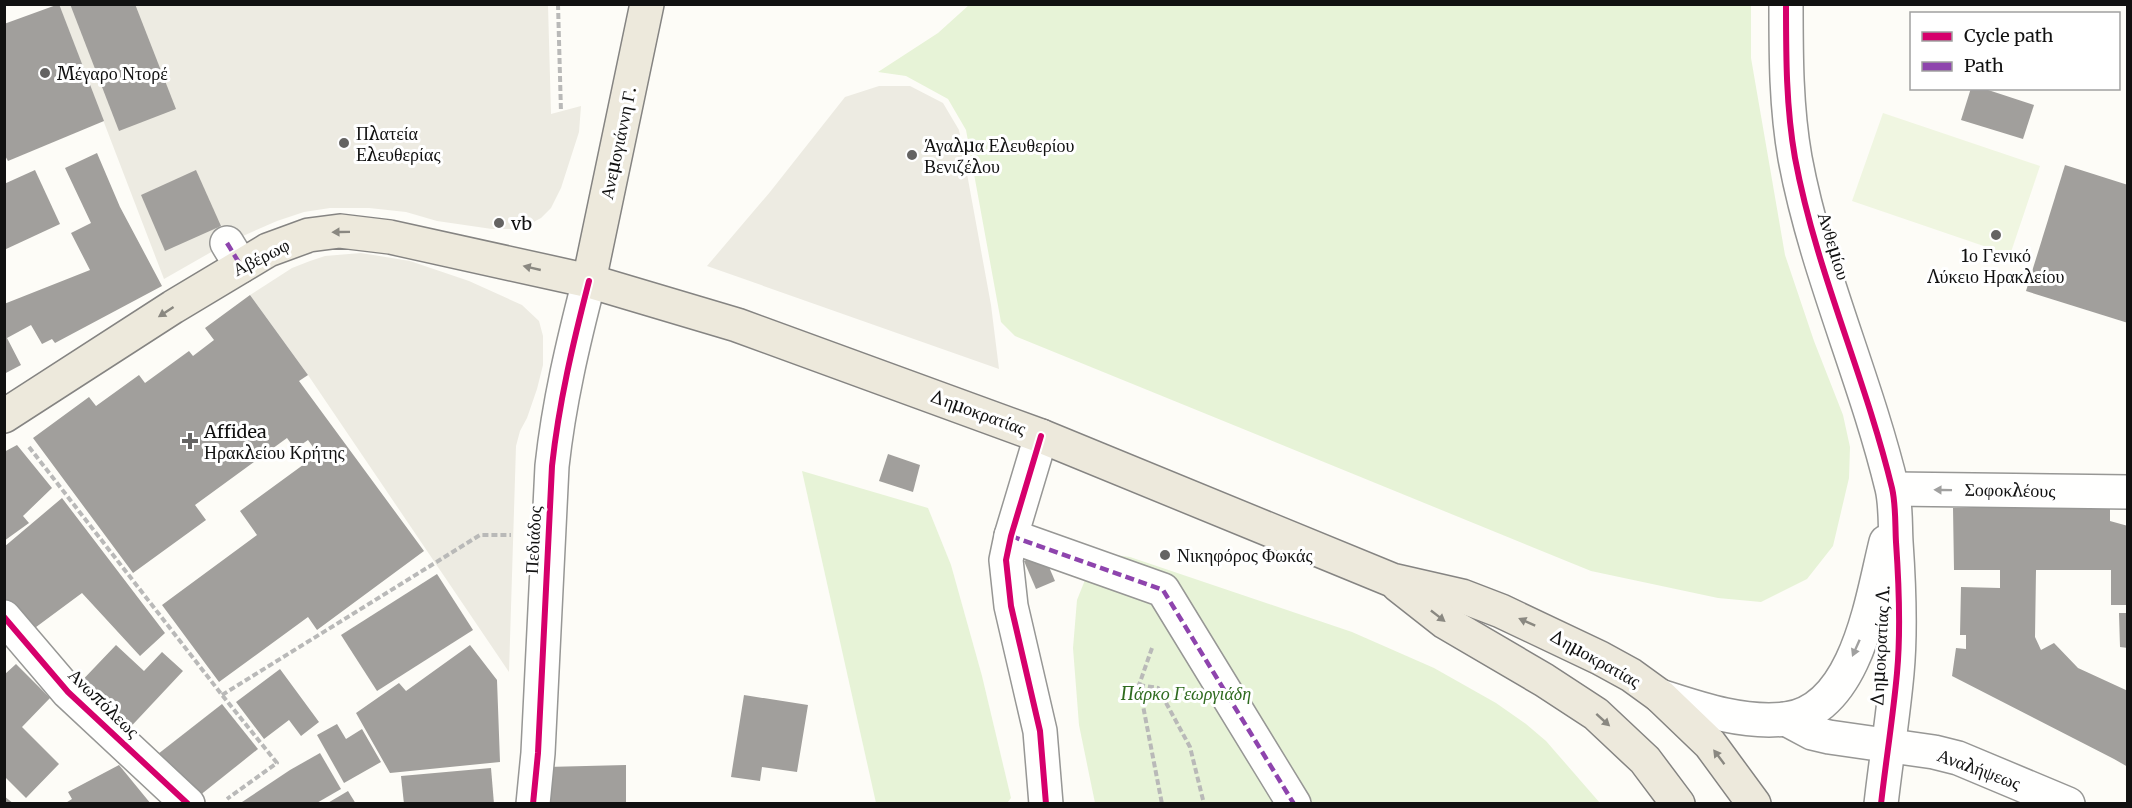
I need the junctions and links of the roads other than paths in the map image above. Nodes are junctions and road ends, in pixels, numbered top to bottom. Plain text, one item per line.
1 (647, 4) edge
2 (1786, 4) edge
3 (589, 281) junction
4 (5, 416) edge
5 (1041, 436) junction
6 (2127, 492) edge
7 (1893, 500) junction
8 (1011, 536) junction
9 (1392, 580) junction
10 (4, 617) edge
11 (1660, 696) junction
12 (1786, 719) junction
13 (1888, 746) junction
14 (188, 804) edge
15 (533, 804) edge
16 (1046, 804) edge
17 (1294, 804) edge
18 (1678, 804) edge
19 (1754, 804) edge
20 (1881, 804) edge
21 (2068, 804) edge

1 - 3 main road, Ανεμογιάννη Γ.
2 - 7 street, Ανθεμίου
3 -> 4 main road, Αβέρωφ
3 - 5 main road, Δημοκρατίας
3 - 15 street, Πεδιάδος
5 - 8 street
5 - 9 main road, Δημοκρατίας
6 -> 7 street, Σοφοκλέους
7 -> 12 street
7 - 13 street, Δημοκρατίας Λ.
8 - 16 street
8 - 17 street
11 -> 9 main road, Δημοκρατίας
9 -> 18 main road, Δημοκρατίας
10 - 14 street, Ανωπόλεως
11 - 12 street
19 -> 11 main road, Δημοκρατίας
12 - 13 street, Αναλήψεως
13 - 20 street, Δημοκρατίας Λ.
13 - 21 street, Αναλήψεως

